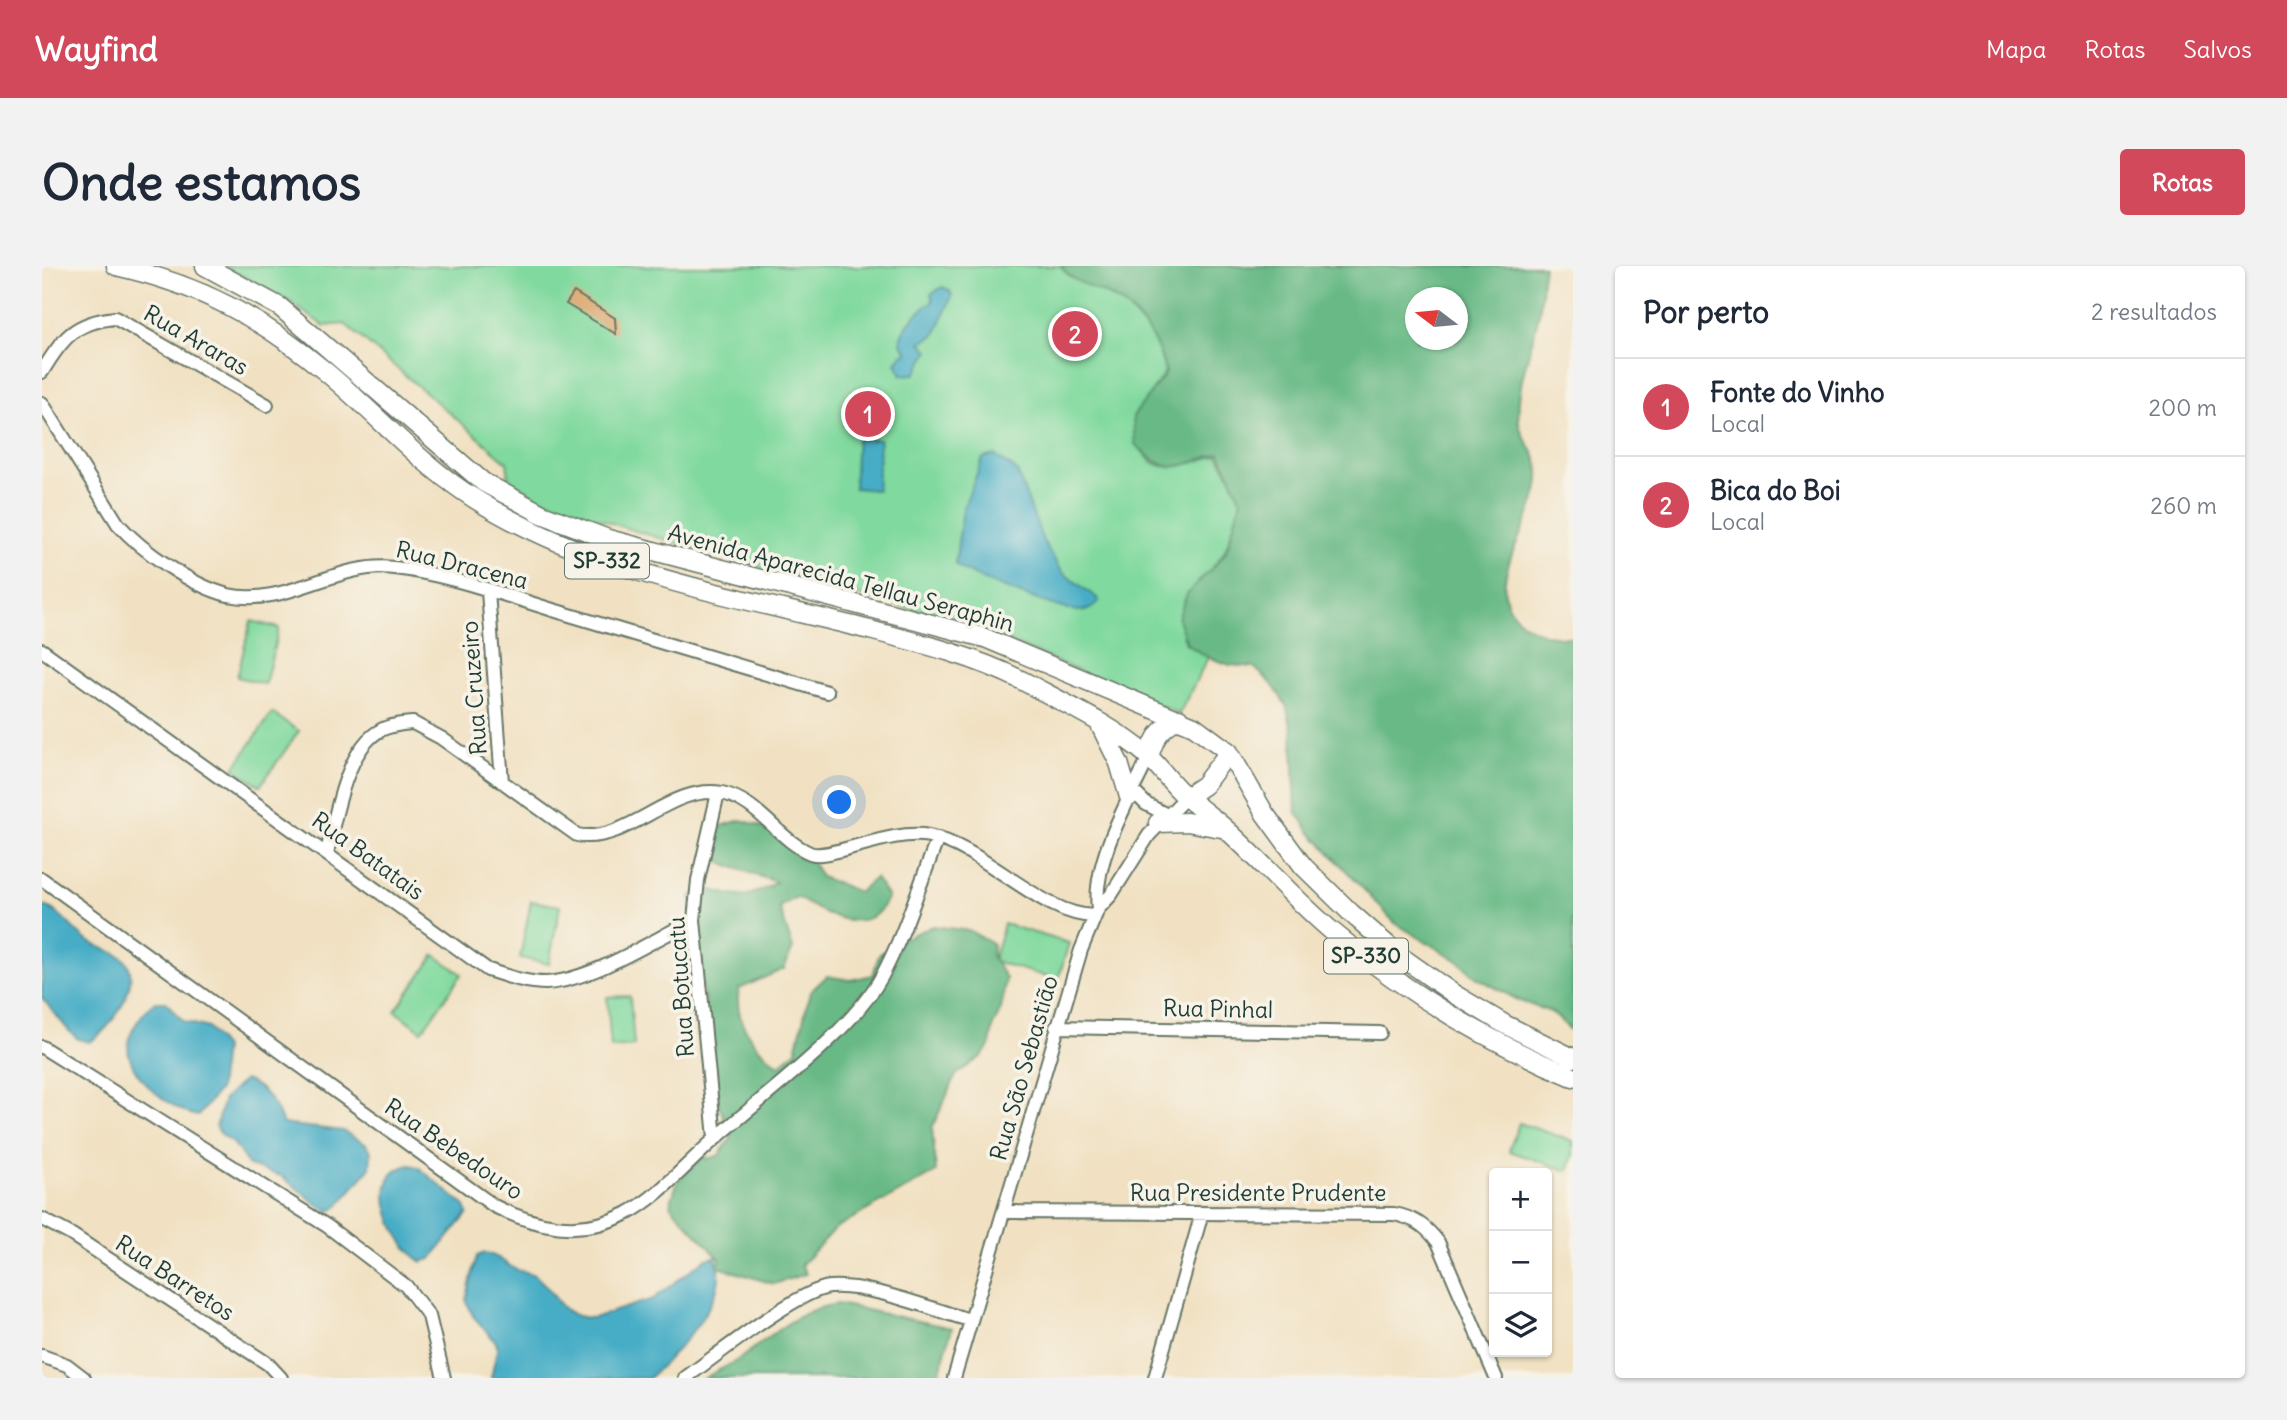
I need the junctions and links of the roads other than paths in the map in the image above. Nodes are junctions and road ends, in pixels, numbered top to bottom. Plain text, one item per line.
1 (116, 266) edge
2 (205, 266) edge
3 (42, 372) edge
4 (42, 403) edge
5 (267, 405) dead end
6 (488, 591) junction
7 (42, 650) edge
8 (827, 692) dead end
9 (1179, 718) junction
10 (1100, 725) junction
11 (1229, 752) junction
12 (1149, 757) junction
13 (502, 782) junction
14 (718, 793) junction
15 (1131, 794) junction
16 (1186, 797) junction
17 (1163, 819) junction
18 (1227, 830) junction
19 (938, 838) junction
20 (327, 853) junction
21 (42, 880) edge
22 (1097, 913) junction
23 (694, 920) junction
24 (1056, 1027) junction
25 (1380, 1033) dead end
26 (42, 1047) edge
27 (1573, 1058) edge
28 (1573, 1077) edge
29 (715, 1138) junction
30 (1004, 1212) junction
31 (1202, 1213) junction
32 (42, 1219) edge
33 (970, 1320) junction
34 (42, 1356) edge
35 (84, 1378) edge
36 (281, 1378) edge
37 (444, 1378) edge
38 (685, 1378) edge
39 (954, 1378) edge
40 (1155, 1378) edge
41 (1496, 1378) edge

1 - 10 main road, Avenida Aparecida Tellau Seraphin / SP-332
2 - 9 main road, Avenida Aparecida Tellau Seraphin / SP-332
3 - 5 street, Rua Araras
4 - 6 street, Rua Dracena
6 - 8 street, Rua Dracena
6 - 13 street, Rua Cruzeiro
7 - 20 street, Rua Batatais
9 - 11 main road, Avenida Aparecida Tellau Seraphin
9 - 12 main road
10 - 12 main road, Avenida Aparecida Tellau Seraphin / SP-332
10 - 15 main road
11 - 16 main road
11 - 27 main road, Avenida Aparecida Tellau Seraphin / SP-330
12 - 15 street
12 - 16 main road, Avenida Aparecida Tellau Seraphin
13 - 14 street
13 - 20 street
14 - 19 street
14 - 23 street, Rua Botucatu
15 - 17 street
15 - 22 street
16 - 17 street, Rua São Sebastião
16 - 18 main road, Avenida Aparecida Tellau Seraphin / SP-330
17 - 18 main road
17 - 22 street, Rua São Sebastião
18 - 28 main road, Avenida Aparecida Tellau Seraphin / SP-330
19 - 22 street
19 - 29 street, Rua Bebedouro
20 - 23 street, Rua Batatais
21 - 29 street, Rua Bebedouro
22 - 24 street, Rua São Sebastião
23 - 29 street, Rua Botucatu
24 - 25 street, Rua Pinhal
24 - 30 street, Rua São Sebastião
26 - 37 street
30 - 31 street, Rua Presidente Prudente
30 - 33 street, Rua São Sebastião
31 - 40 street
31 - 41 street, Rua Presidente Prudente
32 - 36 street, Rua Barretos
33 - 38 street
33 - 39 street, Rua São Sebastião
34 - 35 street

